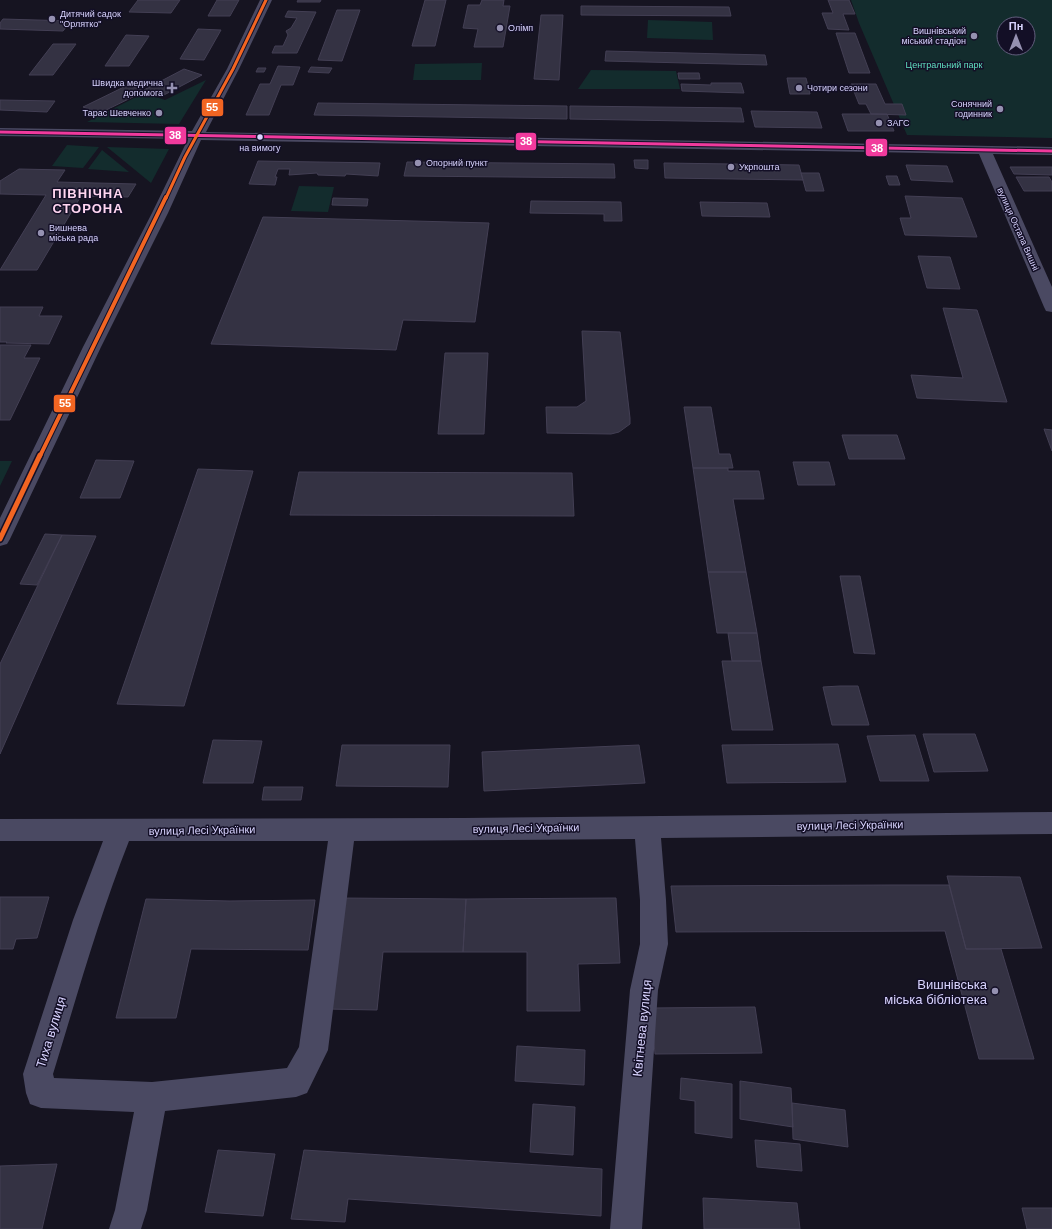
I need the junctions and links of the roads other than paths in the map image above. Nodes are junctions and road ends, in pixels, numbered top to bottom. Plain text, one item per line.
1 (266, 0) edge
2 (0, 132) edge
3 (195, 137) junction
4 (984, 150) junction
5 (1052, 152) edge
6 (1052, 307) edge
7 (0, 539) edge
8 (1052, 823) edge
9 (647, 827) junction
10 (343, 829) junction
11 (0, 830) edge
12 (121, 830) junction
13 (152, 1097) junction
14 (126, 1229) edge
15 (626, 1229) edge

1 - 3 street
2 - 3 street
3 - 4 street
3 - 7 street
4 - 5 street
4 - 6 street, вулиця Остапа Вишні
8 - 9 street, вулиця Лесі Українки
9 - 10 street, вулиця Лесі Українки
9 - 15 street, Квітнева вулиця
10 - 12 street, вулиця Лесі Українки
10 - 13 street
11 - 12 street, вулиця Лесі Українки
12 - 13 street, Тиха вулиця
13 - 14 street

